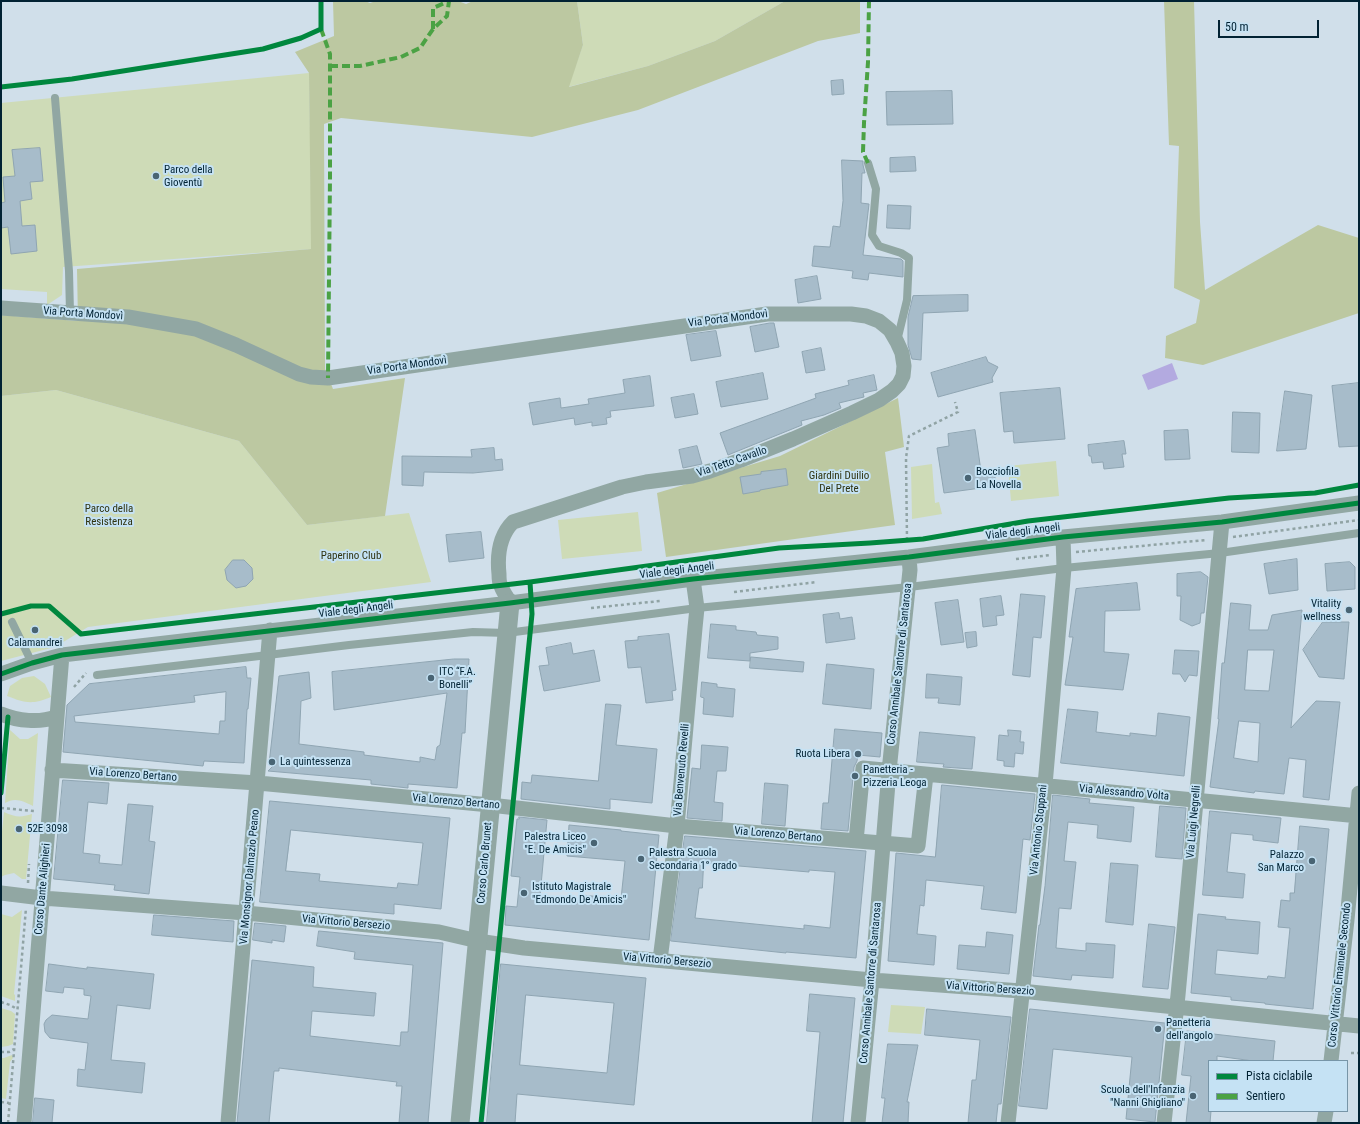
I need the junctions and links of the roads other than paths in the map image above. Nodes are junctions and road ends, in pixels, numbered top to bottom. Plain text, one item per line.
1 (55, 98) dead end
2 (868, 163) dead end
3 (1, 308) edge
4 (70, 313) junction
5 (822, 314) joint
6 (897, 342) junction
7 (1359, 503) edge
8 (1222, 522) junction
9 (1359, 532) edge
10 (1063, 537) junction
11 (1220, 553) junction
12 (909, 557) junction
13 (1064, 568) junction
14 (693, 579) junction
15 (909, 587) junction
16 (510, 602) junction
17 (697, 608) junction
18 (12, 622) dead end
19 (270, 630) junction
20 (507, 632) junction
21 (62, 655) junction
22 (268, 656) junction
23 (32, 663) junction
24 (1, 674) edge
25 (97, 675) dead end
26 (1, 714) edge
27 (56, 717) junction
28 (52, 770) junction
29 (889, 771) junction
30 (926, 774) junction
31 (258, 783) junction
32 (1045, 785) junction
33 (1359, 793) edge
34 (1196, 800) junction
35 (490, 805) junction
36 (1358, 816) edge
37 (677, 826) junction
38 (856, 842) junction
39 (882, 843) junction
40 (1, 893) edge
41 (42, 898) junction
42 (246, 913) junction
43 (1353, 920) edge
44 (478, 941) junction
45 (660, 960) junction
46 (872, 980) junction
47 (1022, 991) junction
48 (1177, 1006) junction
49 (1335, 1023) junction
50 (1359, 1026) edge
51 (1331, 1060) edge
52 (1326, 1112) edge
53 (24, 1123) edge
54 (228, 1123) edge
55 (460, 1123) edge
56 (858, 1123) edge
57 (1008, 1123) edge
58 (1164, 1123) edge
59 (1324, 1123) edge

1 - 4 lane
2 - 6 lane
3 - 4 street, Via Porta Mondovì
4 - 5 street, Via Porta Mondovì
5 - 6 street, Via Tetto Cavallo
6 - 16 street, Via Tetto Cavallo
7 - 8 street, Viale degli Angeli
8 - 10 street, Viale degli Angeli
8 - 11 street, Via Luigi Negrelli
9 - 11 lane
10 - 12 street, Viale degli Angeli
10 - 13 street, Via Antonio Stoppani
11 - 13 lane
11 - 34 street, Via Luigi Negrelli
12 - 14 street, Viale degli Angeli
12 - 15 street, Corso Annibale Santorre di Santarosa
13 - 15 lane
13 - 32 street, Via Antonio Stoppani
14 - 16 street, Viale degli Angeli
14 - 17 street, Via Benvenuto Revelli
15 - 17 lane
15 - 29 street, Corso Annibale Santorre di Santarosa
16 - 19 street, Viale degli Angeli
16 - 20 street, Corso Carlo Brunet
17 - 20 lane
17 - 37 street, Via Benvenuto Revelli
18 - 23 lane
19 - 21 street, Viale degli Angeli
19 - 22 street, Via Monsignor Dalmazio Peano
20 - 22 lane
20 - 35 street, Corso Carlo Brunet
21 - 23 street, Viale degli Angeli
21 - 27 street, Corso Dante Alighieri
22 - 25 lane
22 - 31 street, Via Monsignor Dalmazio Peano
23 - 24 street, Viale degli Angeli
26 - 27 street
27 - 28 street, Corso Dante Alighieri
28 - 31 street, Via Lorenzo Bertano
28 - 41 street, Corso Dante Alighieri
29 - 30 street, Via Alessandro Volta
29 - 38 street
29 - 39 street, Corso Annibale Santorre di Santarosa
30 - 32 street, Via Alessandro Volta
30 - 39 street
31 - 35 street, Via Lorenzo Bertano
31 - 42 street, Via Monsignor Dalmazio Peano
32 - 34 street, Via Alessandro Volta
32 - 47 street, Via Antonio Stoppani
33 - 36 street, Corso Vittorio Emanuele Secondo
34 - 36 street, Via Alessandro Volta
34 - 48 street, Via Luigi Negrelli
35 - 37 street, Via Lorenzo Bertano
35 - 44 street, Corso Carlo Brunet
36 - 43 street, Corso Vittorio Emanuele Secondo
37 - 38 street, Via Lorenzo Bertano
37 - 45 street, Via Benvenuto Revelli
38 - 39 street, Via Lorenzo Bertano
39 - 46 street, Corso Annibale Santorre di Santarosa
40 - 41 street, Via Vittorio Bersezio
41 - 42 street, Via Vittorio Bersezio
41 - 53 street, Corso Dante Alighieri
42 - 44 street, Via Vittorio Bersezio
42 - 54 street, Via Monsignor Dalmazio Peano
43 - 49 street, Corso Vittorio Emanuele Secondo
44 - 45 street, Via Vittorio Bersezio
44 - 55 street, Corso Carlo Brunet
45 - 46 street, Via Vittorio Bersezio
46 - 47 street, Via Vittorio Bersezio
46 - 56 street, Corso Annibale Santorre di Santarosa
47 - 48 street, Via Vittorio Bersezio
47 - 57 street, Via Antonio Stoppani
48 - 49 street, Via Vittorio Bersezio
48 - 58 street, Via Luigi Negrelli
49 - 50 street, Via Vittorio Bersezio
49 - 51 street, Corso Vittorio Emanuele Secondo
52 - 59 street

